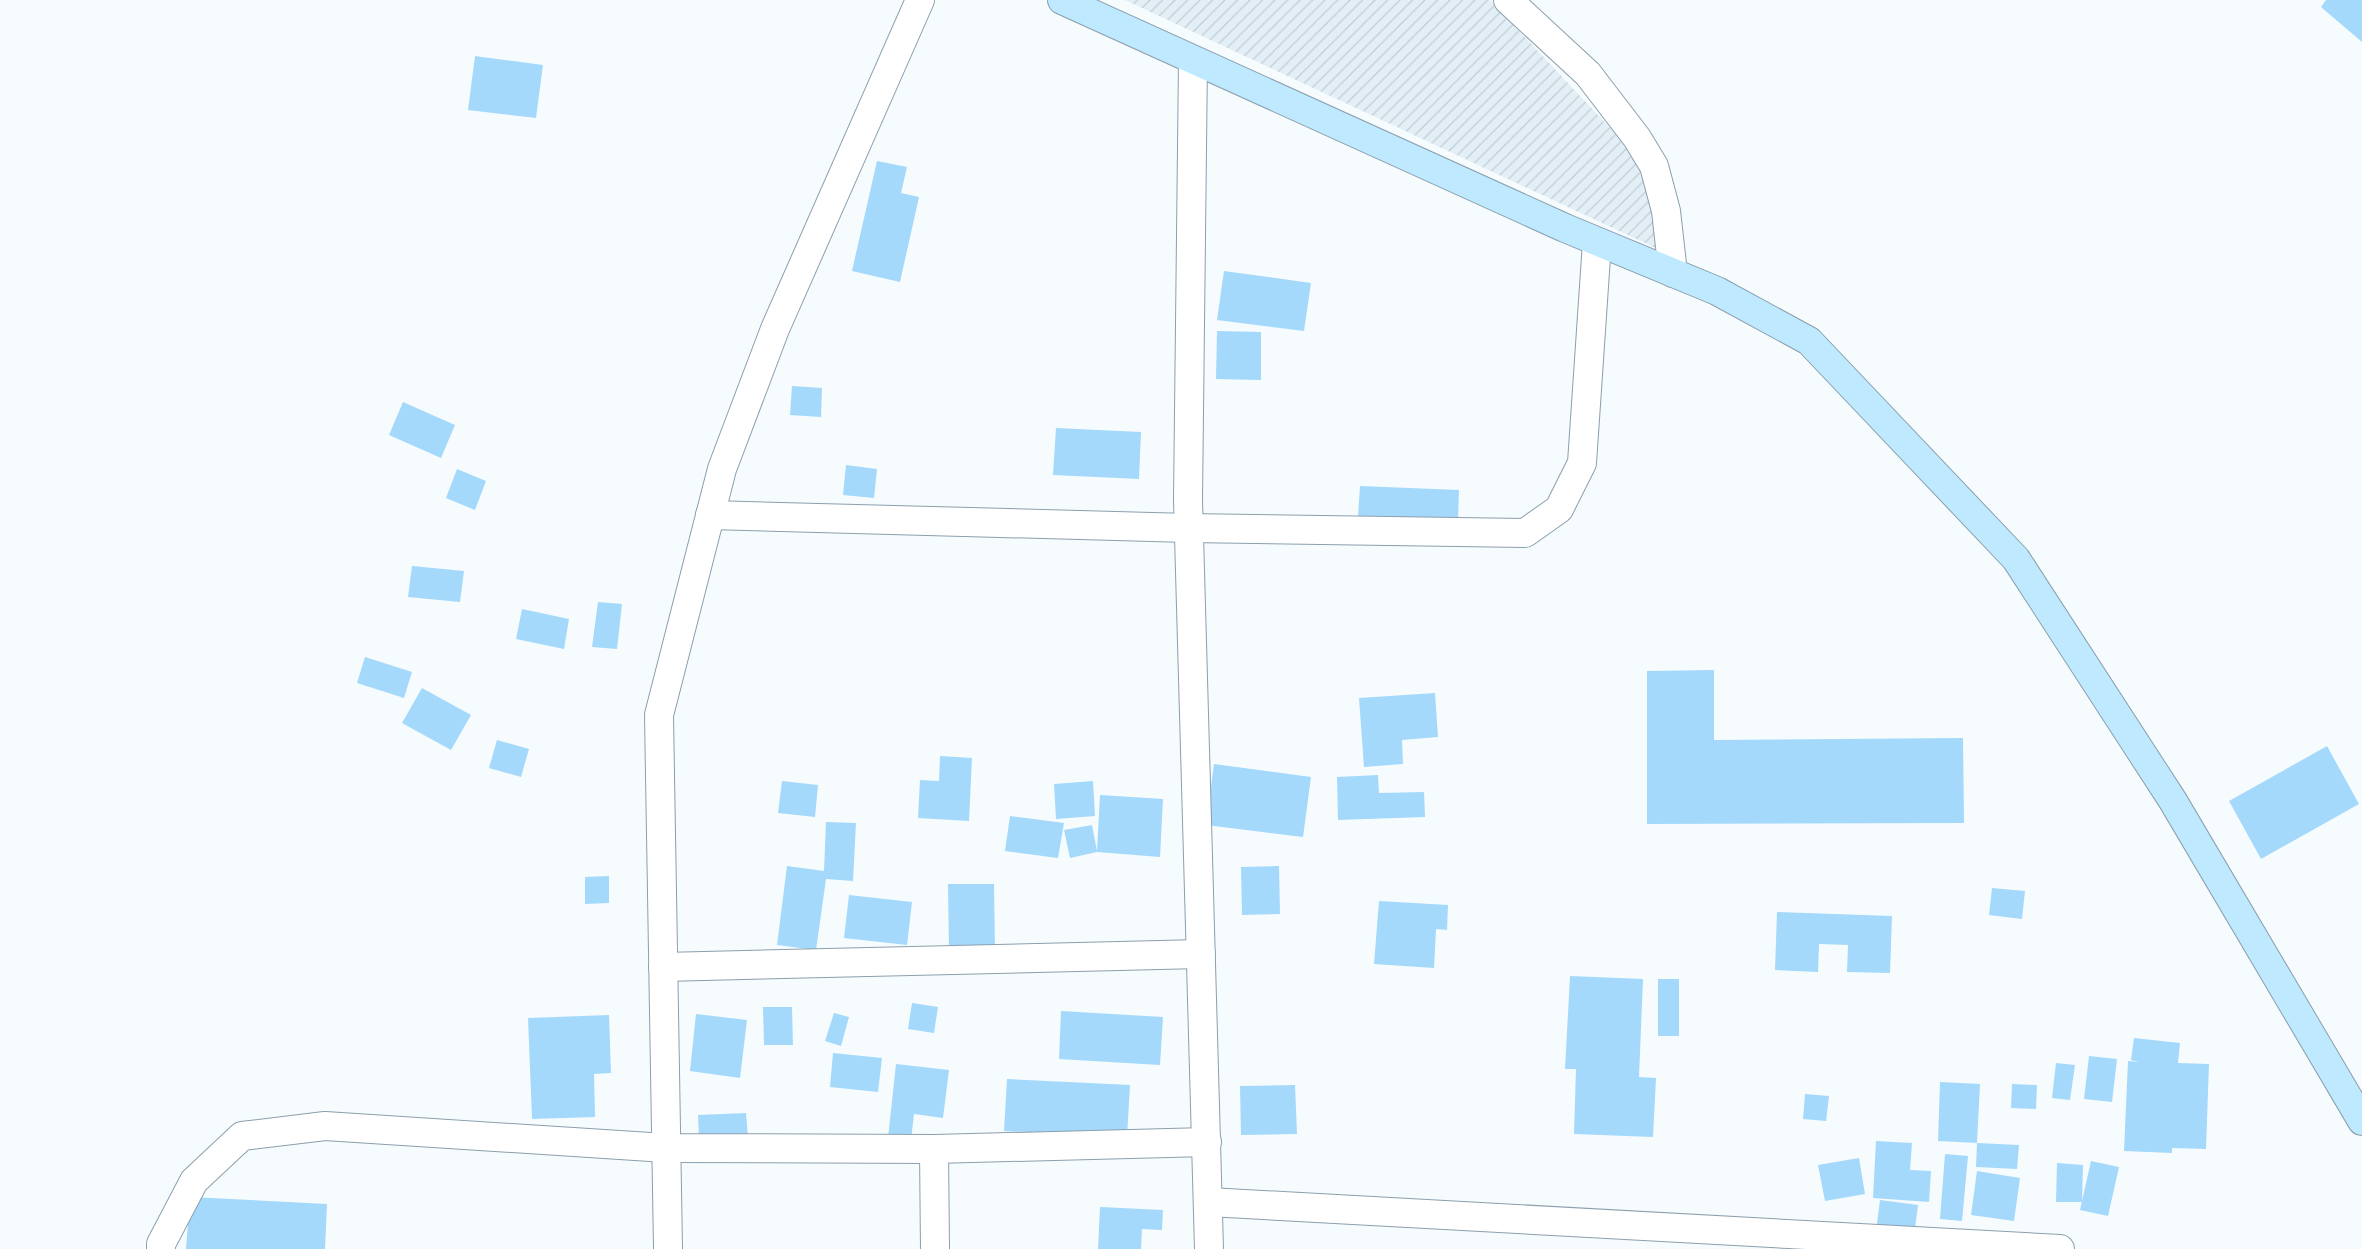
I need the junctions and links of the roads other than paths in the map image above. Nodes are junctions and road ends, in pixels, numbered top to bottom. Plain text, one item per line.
1 (920, 0) edge
2 (1062, 0) edge
3 (1508, 0) edge
4 (1193, 60) junction
5 (1597, 242) junction
6 (1673, 273) junction
7 (710, 515) junction
8 (1188, 528) junction
9 (1201, 954) junction
10 (663, 966) junction
11 (2362, 1120) edge
12 (1207, 1142) junction
13 (666, 1148) junction
14 (934, 1149) junction
15 (1209, 1202) junction
16 (1720, 1240) edge
17 (161, 1249) edge
18 (668, 1249) edge
19 (935, 1249) edge
20 (1209, 1249) edge
21 (2060, 1249) edge

1 - 7 street
2 - 4 main road
3 - 6 street
4 - 5 main road
4 - 8 street
5 - 6 main road
5 - 8 street
6 - 11 main road
7 - 8 street
7 - 10 street
8 - 9 street
9 - 10 street
9 - 12 street
10 - 13 street
12 - 14 street
12 - 15 street
13 - 14 street
13 - 17 street
13 - 18 street
14 - 19 street
15 - 16 street
15 - 20 street
16 - 21 street

